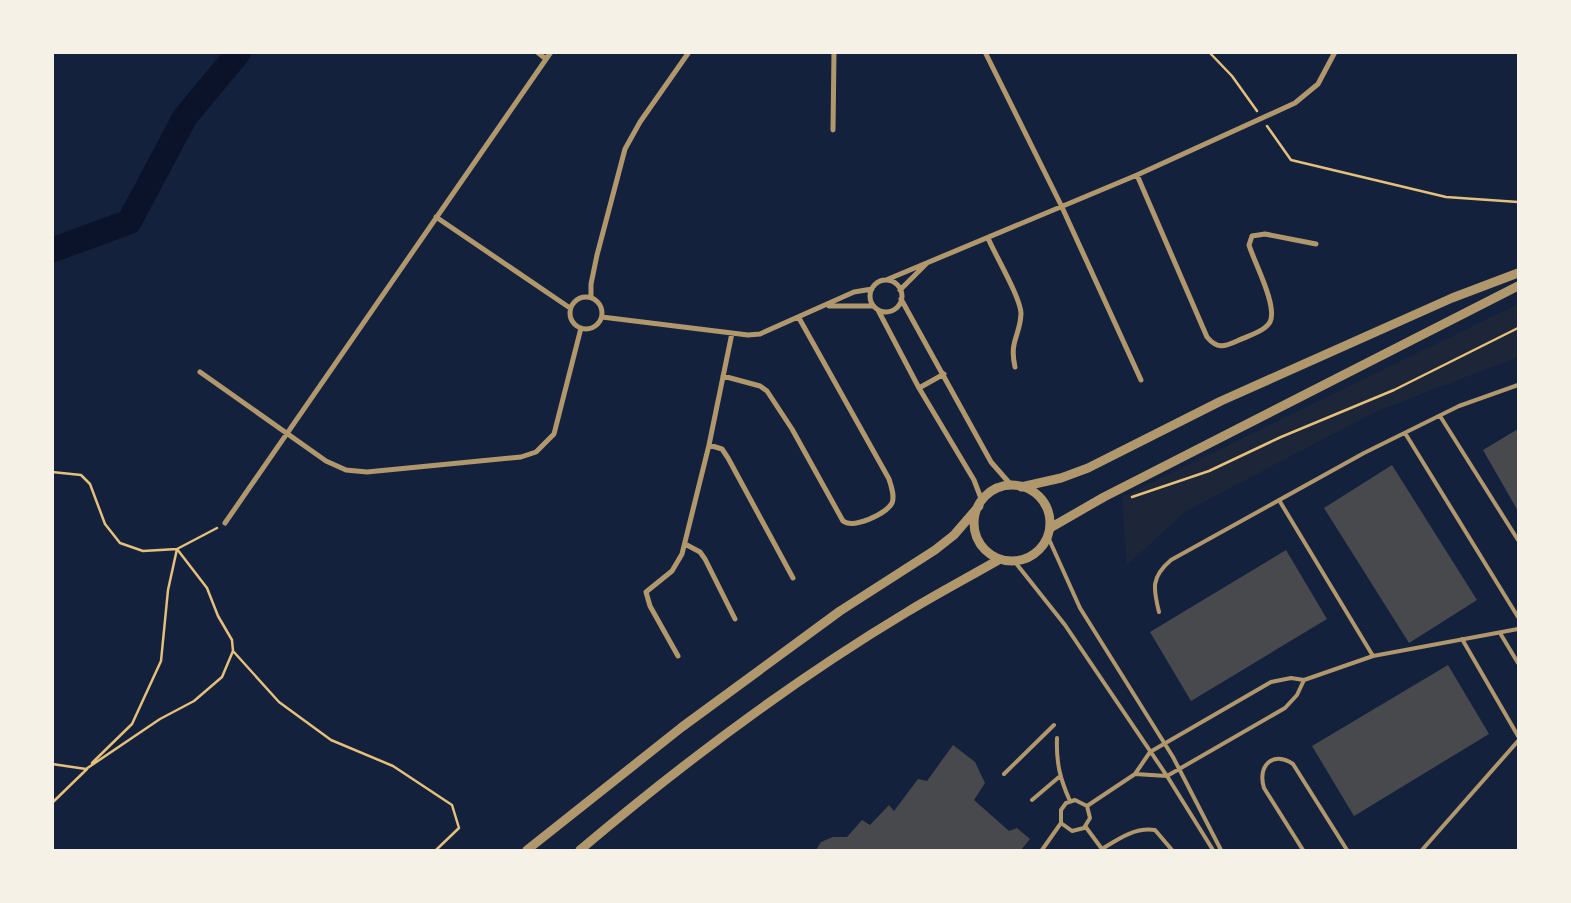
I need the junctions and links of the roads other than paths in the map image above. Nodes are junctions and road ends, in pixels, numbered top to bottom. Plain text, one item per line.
1 (536, 52) edge
2 (551, 52) edge
3 (689, 52) edge
4 (834, 52) edge
5 (985, 52) edge
6 (1335, 52) edge
7 (546, 59) junction
8 (833, 130) dead end
9 (1137, 175) junction
10 (1061, 205) junction
11 (436, 217) junction
12 (988, 238) junction
13 (1316, 244) dead end
14 (929, 261) junction
15 (1518, 273) edge
16 (886, 280) junction
17 (1518, 286) edge
18 (872, 289) junction
19 (900, 290) junction
20 (591, 297) junction
21 (901, 299) junction
22 (826, 306) junction
23 (570, 308) junction
24 (876, 308) junction
25 (602, 317) junction
26 (799, 318) junction
27 (581, 328) junction
28 (732, 332) junction
29 (1015, 368) dead end
30 (200, 372) dead end
31 (944, 374) junction
32 (723, 376) junction
33 (1141, 380) dead end
34 (1518, 385) edge
35 (919, 388) junction
36 (1440, 416) junction
37 (288, 433) junction
38 (1405, 433) junction
39 (709, 445) junction
40 (1016, 486) junction
41 (1279, 500) junction
42 (980, 503) junction
43 (225, 523) road end
44 (1049, 533) junction
45 (1518, 540) edge
46 (685, 544) junction
47 (1000, 559) junction
48 (1015, 562) junction
49 (793, 578) dead end
50 (1159, 612) dead end
51 (1518, 614) edge
52 (735, 619) dead end
53 (1518, 630) edge
54 (1500, 634) junction
55 (1462, 639) junction
56 (678, 656) dead end
57 (1373, 656) junction
58 (1518, 663) edge
59 (1304, 680) junction
60 (1054, 725) dead end
61 (1518, 736) edge
62 (1057, 738) dead end
63 (1518, 741) edge
64 (1164, 744) junction
65 (1150, 752) junction
66 (1179, 769) junction
67 (1004, 774) dead end
68 (1134, 774) junction
69 (1167, 776) junction
70 (1059, 777) junction
71 (1032, 800) dead end
72 (1070, 801) junction
73 (1087, 806) junction
74 (1062, 823) junction
75 (1085, 826) junction
76 (527, 850) edge
77 (580, 850) edge
78 (1042, 850) edge
79 (1172, 850) edge
80 (1213, 850) edge
81 (1221, 850) edge
82 (1303, 850) edge
83 (1347, 850) edge
84 (1422, 850) edge

1 - 7 street
2 - 7 street
3 - 20 street
4 - 8 street
5 - 10 street
6 - 9 street
7 - 11 street
9 - 10 street
9 - 13 street
10 - 12 street
10 - 33 street
11 - 23 street
11 - 37 street
12 - 14 street
12 - 29 street
14 - 16 street
14 - 19 street
15 - 40 street
16 - 18 street
16 - 19 street
17 - 44 street
18 - 22 street
18 - 24 street
19 - 21 street
20 - 23 street
20 - 25 street
21 - 24 street
21 - 31 street
22 - 24 street
22 - 26 street
23 - 27 street
24 - 35 street
25 - 27 street
25 - 28 street
26 - 28 street
26 - 32 street
27 - 37 street
28 - 32 street
30 - 37 street
31 - 35 street
31 - 40 street
32 - 39 street
34 - 36 lane
35 - 42 street
36 - 38 lane
36 - 45 lane
37 - 43 street
38 - 41 lane
38 - 51 lane
39 - 46 street
39 - 49 street
40 - 42 street
40 - 44 street
41 - 50 lane
41 - 57 lane
42 - 47 street
42 - 76 street
44 - 48 street
44 - 64 lane
46 - 52 street
46 - 56 street
47 - 48 street
47 - 77 street
48 - 65 lane
53 - 54 lane
54 - 55 lane
54 - 58 lane
55 - 57 lane
55 - 61 lane
57 - 59 lane
59 - 64 lane
59 - 66 lane
60 - 67 lane
62 - 70 lane
63 - 84 lane
64 - 65 lane
64 - 66 lane
65 - 68 lane
65 - 69 lane
66 - 69 lane
66 - 81 lane
68 - 69 lane
68 - 73 lane
69 - 80 lane
70 - 71 lane
70 - 72 lane
72 - 73 lane
72 - 74 lane
73 - 75 lane
74 - 75 lane
74 - 78 lane
75 - 79 lane
82 - 83 lane

